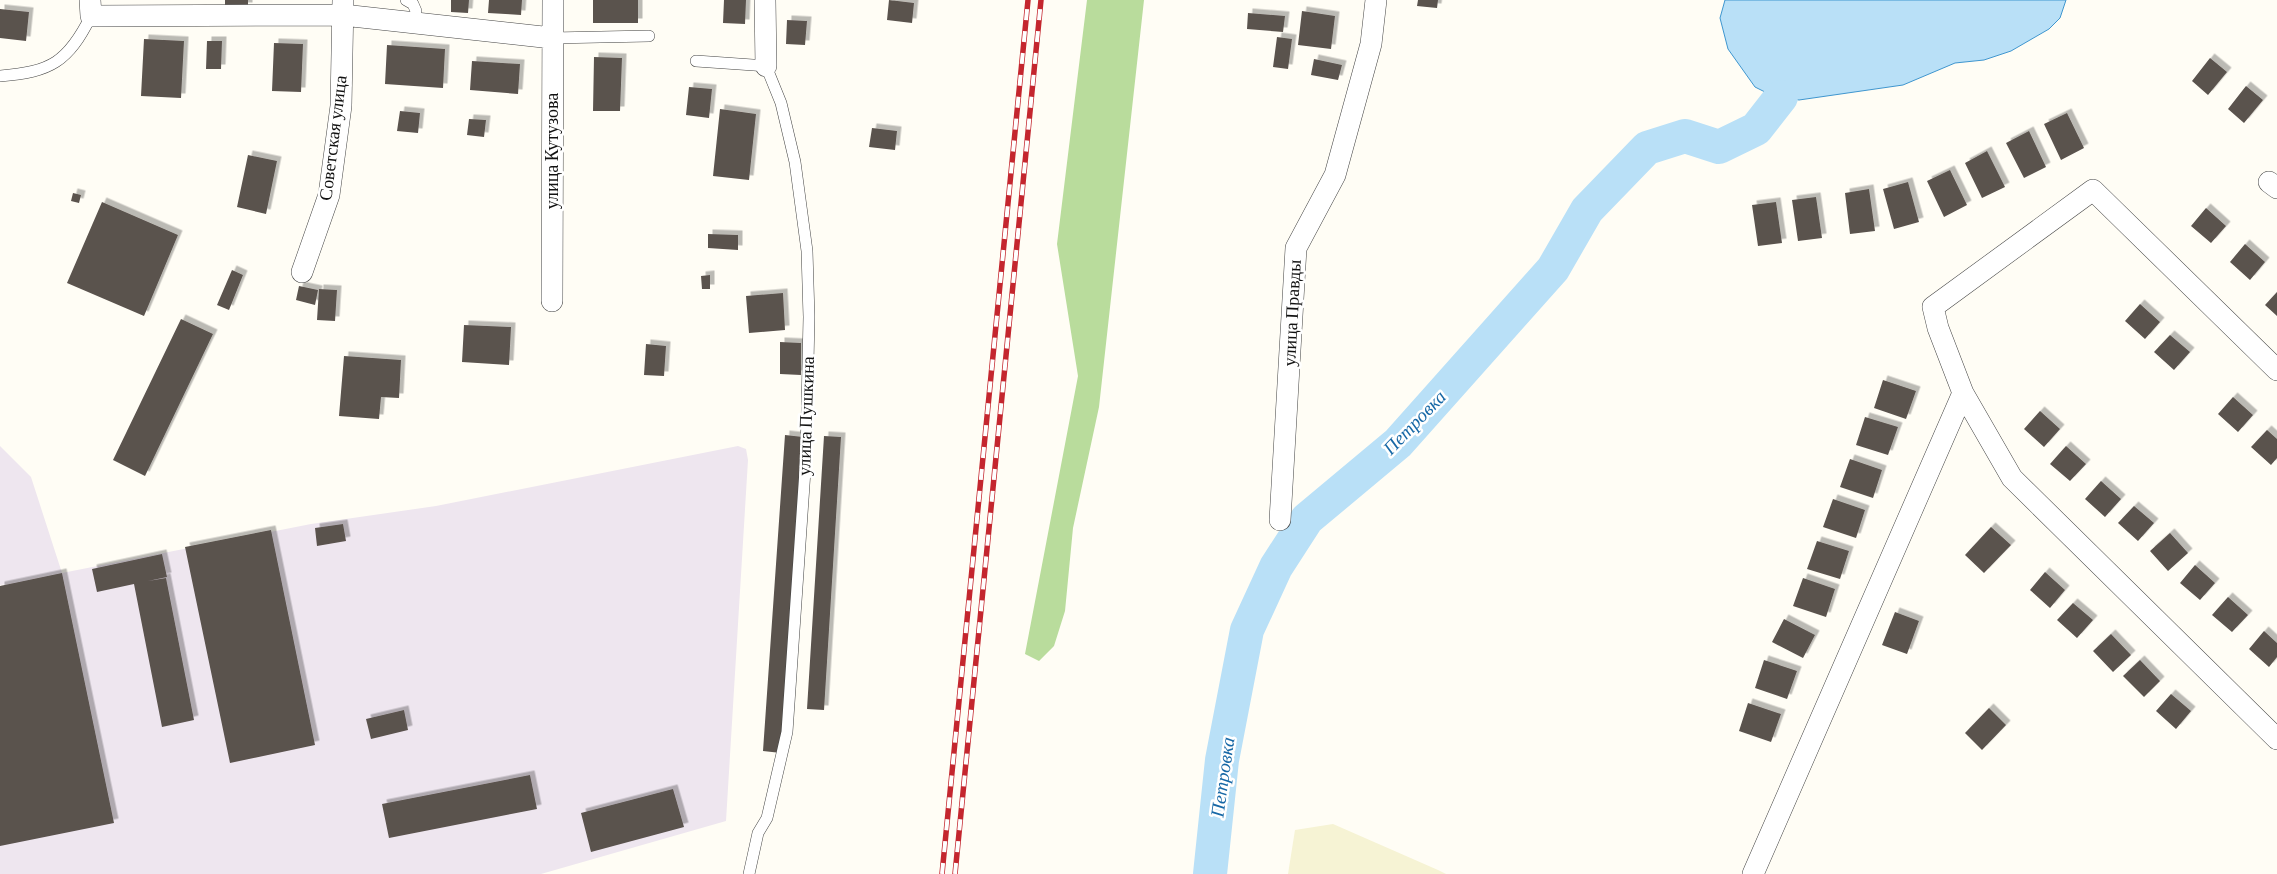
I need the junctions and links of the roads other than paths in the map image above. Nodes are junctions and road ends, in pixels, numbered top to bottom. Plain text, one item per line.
1 (406, 0) edge
2 (553, 0) edge
3 (766, 0) edge
4 (1376, 0) edge
5 (91, 8) edge
6 (343, 8) edge
7 (414, 23) junction
8 (649, 36) dead end
9 (552, 38) junction
10 (696, 61) dead end
11 (766, 66) junction
12 (0, 76) edge
13 (302, 272) dead end
14 (552, 301) dead end
15 (2277, 370) edge
16 (1963, 393) junction
17 (1280, 520) dead end
18 (2277, 740) edge
19 (749, 874) edge
20 (1753, 874) edge

1 - 7 lane
2 - 9 street, улица Кутузова
3 - 11 street, улица Пушкина
4 - 17 street, улица Правды
5 - 6 street
5 - 12 lane
6 - 7 street
6 - 13 street, Советская улица
7 - 9 street
8 - 9 lane
9 - 14 street, улица Кутузова
10 - 11 lane
11 - 19 lane, улица Пушкина
15 - 16 street
16 - 18 street
16 - 20 street

